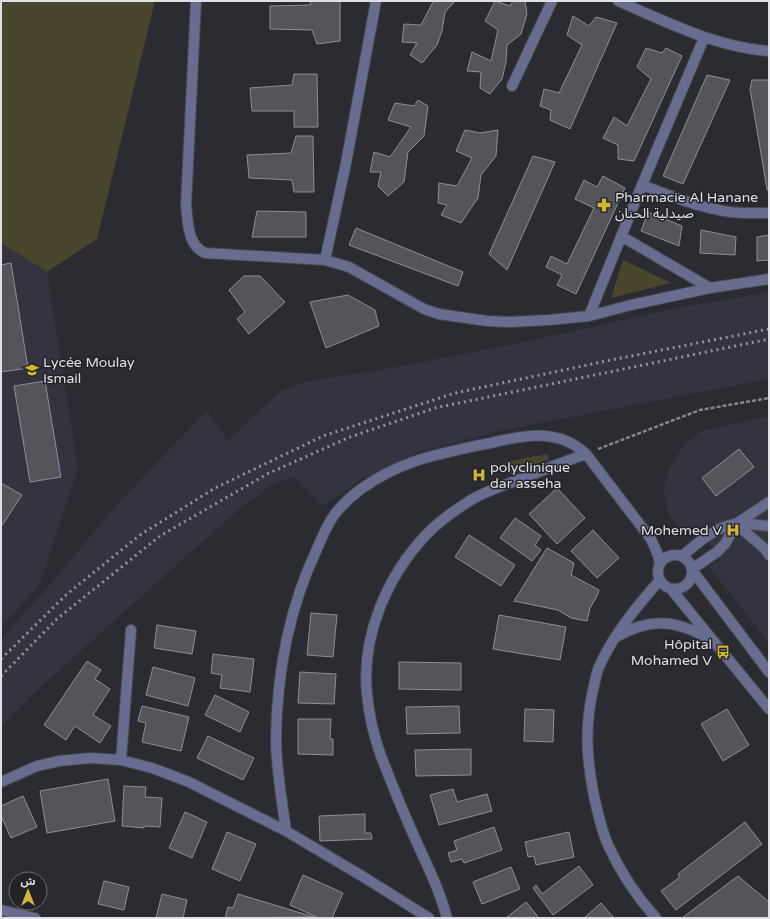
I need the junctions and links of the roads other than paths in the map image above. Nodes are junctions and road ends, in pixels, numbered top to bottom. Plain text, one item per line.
1 (196, 1) edge
2 (376, 1) edge
3 (552, 1) edge
4 (618, 1) edge
5 (704, 38) junction
6 (769, 51) edge
7 (512, 86) dead end
8 (642, 185) junction
9 (769, 212) edge
10 (621, 236) junction
11 (325, 260) junction
12 (769, 280) edge
13 (710, 288) junction
14 (589, 316) junction
15 (586, 454) junction
16 (769, 502) edge
17 (736, 524) junction
18 (769, 526) edge
19 (651, 539) junction
20 (769, 555) edge
21 (677, 556) junction
22 (660, 564) junction
23 (692, 570) junction
24 (660, 580) junction
25 (671, 589) junction
26 (131, 630) dead end
27 (616, 637) junction
28 (719, 646) junction
29 (769, 672) edge
30 (769, 709) edge
31 (121, 760) junction
32 (1, 782) edge
33 (286, 831) junction
34 (1, 910) edge
35 (35, 918) edge
36 (429, 918) edge
37 (447, 918) edge
38 (656, 918) edge

1 - 11 street
2 - 11 street
3 - 7 street
4 - 5 street
5 - 6 street
5 - 8 street
8 - 9 street
8 - 10 street
10 - 13 street
10 - 14 street
11 - 14 street
12 - 13 street
13 - 14 street
15 - 19 street
15 - 33 street
15 - 37 street
16 - 17 street
17 - 18 street
17 - 20 street
17 - 21 street
17 - 23 street
19 - 21 street
19 - 22 street
21 - 22 street
21 - 23 street
22 - 24 street
23 - 25 street
23 - 29 street
24 - 25 street
24 - 27 street
25 - 28 street
26 - 31 street
27 - 28 street
27 - 38 street
28 - 30 street
31 - 32 street
31 - 33 street
33 - 36 street
34 - 35 street

